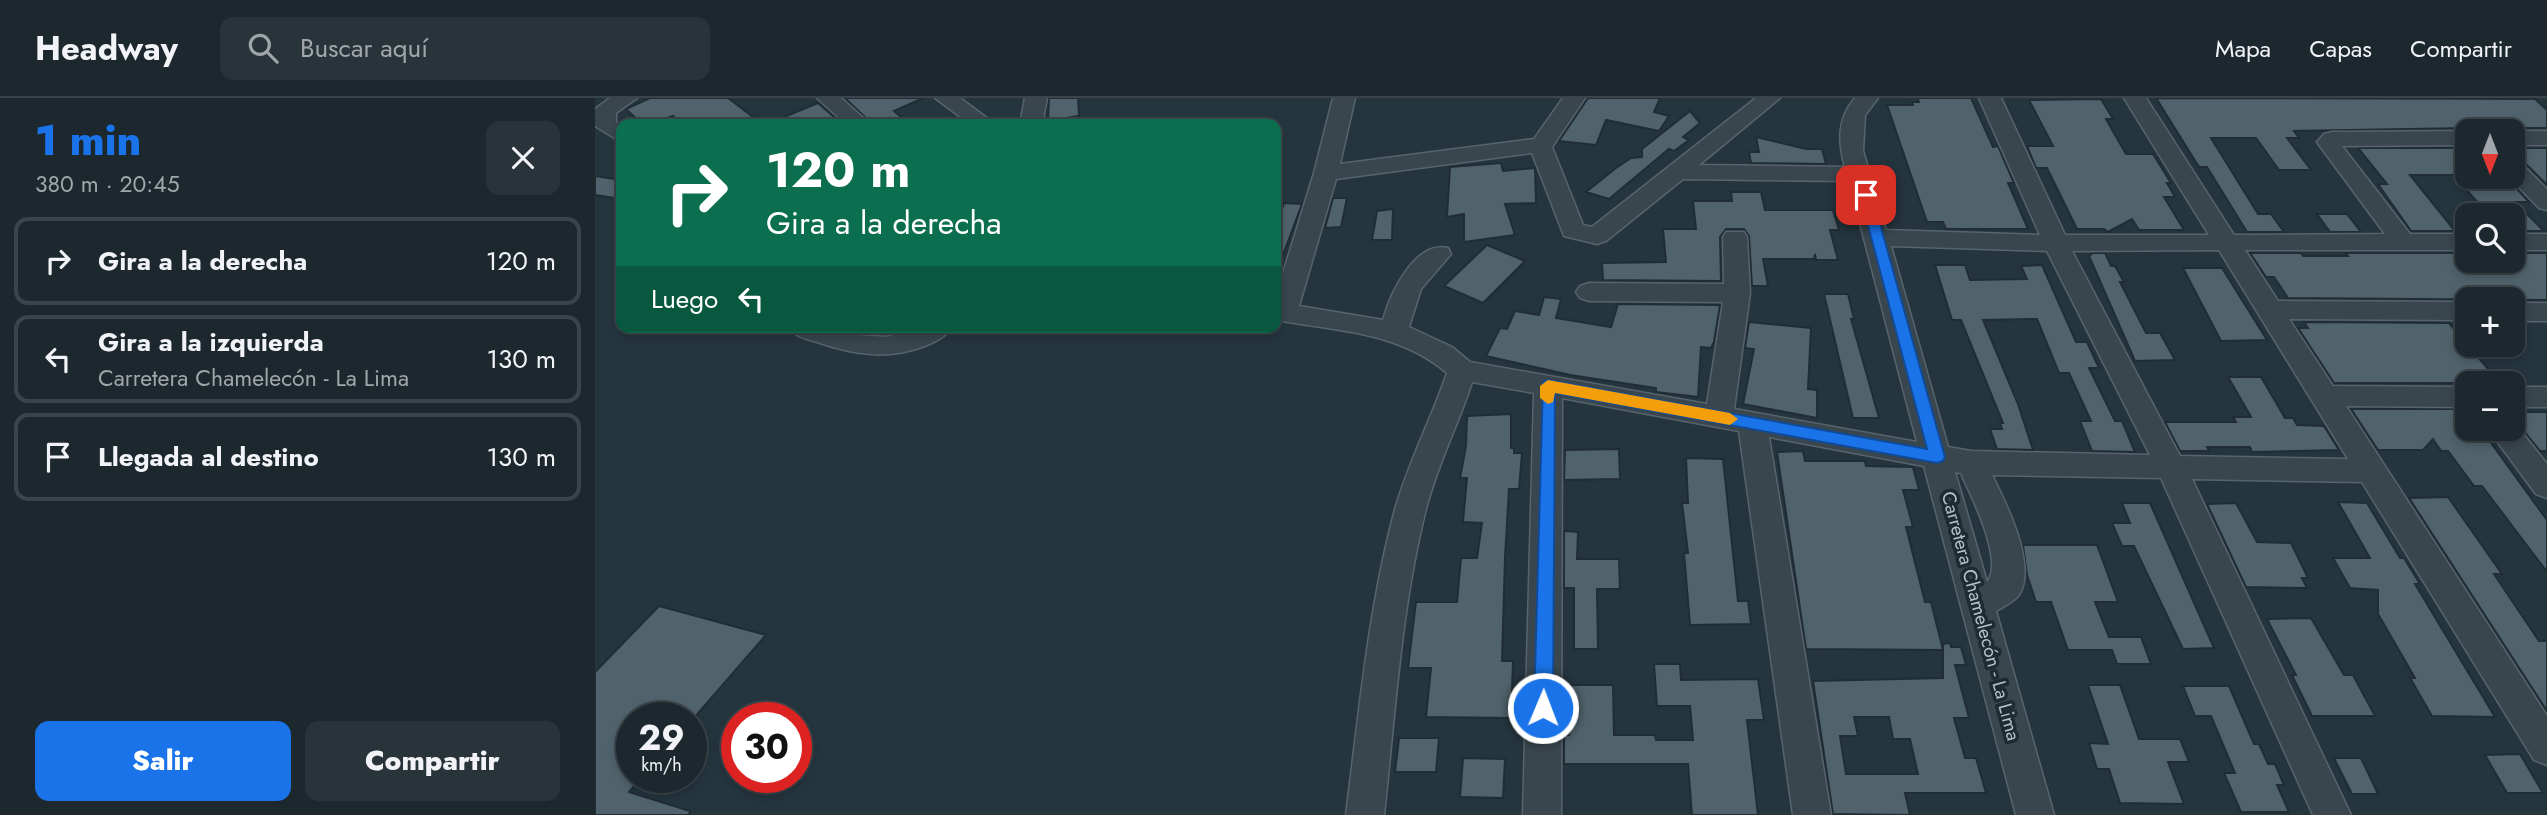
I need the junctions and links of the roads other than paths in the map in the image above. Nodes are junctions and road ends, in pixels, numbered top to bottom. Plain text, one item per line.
1 (626, 98) edge
2 (828, 98) edge
3 (946, 98) edge
4 (1036, 98) edge
5 (1344, 98) edge
6 (1574, 98) edge
7 (1769, 98) edge
8 (1990, 98) edge
9 (2135, 98) edge
10 (1853, 101) edge
11 (853, 119) edge
12 (977, 119) edge
13 (1032, 119) edge
14 (616, 132) edge
15 (2455, 138) edge
16 (2525, 138) edge
17 (2547, 138) edge
18 (1540, 145) junction
19 (1677, 172) junction
20 (1326, 173) junction
21 (1860, 174) junction
22 (2525, 180) edge
23 (2547, 203) edge
24 (1735, 237) dead end
25 (1879, 238) junction
26 (2403, 242) junction
27 (2455, 242) edge
28 (2525, 242) edge
29 (2056, 243) junction
30 (2226, 243) junction
31 (2547, 243) edge
32 (1439, 254) dead end
33 (1589, 292) dead end
34 (1737, 293) junction
35 (1281, 309) edge
36 (2270, 310) junction
37 (2455, 311) edge
38 (1281, 312) edge
39 (2525, 312) edge
40 (2547, 312) edge
41 (1395, 330) junction
42 (819, 333) edge
43 (930, 333) edge
44 (1462, 370) junction
45 (1548, 386) junction
46 (2324, 396) junction
47 (2455, 397) edge
48 (2525, 397) edge
49 (2547, 397) edge
50 (1719, 417) junction
51 (1752, 423) junction
52 (2512, 441) edge
53 (1937, 457) junction
54 (1971, 463) junction
55 (2172, 469) junction
56 (2371, 471) junction
57 (2547, 486) edge
58 (1980, 604) junction
59 (2547, 748) edge
60 (1364, 815) edge
61 (1542, 815) edge
62 (1812, 815) edge
63 (2035, 815) edge
64 (2332, 815) edge

1 - 14 street
2 - 11 street
3 - 12 street
4 - 13 street
5 - 20 street
6 - 18 street
7 - 19 street
8 - 29 street
9 - 30 street
10 - 21 street, Carretera Chamelecón - La Lima
15 - 26 street
16 - 17 street
18 - 19 street
18 - 20 street
19 - 21 street
20 - 35 street
21 - 25 street, Carretera Chamelecón - La Lima
22 - 23 street
24 - 34 street
25 - 29 street
25 - 53 street, Carretera Chamelecón - La Lima
26 - 27 street
26 - 30 street
28 - 31 street
29 - 30 street
29 - 55 street
30 - 36 street
32 - 41 street
33 - 34 street
34 - 50 street
36 - 37 street
36 - 46 street
38 - 41 street
39 - 40 street
41 - 44 street
42 - 43 street
44 - 45 street
44 - 60 street
45 - 50 street
45 - 61 street
46 - 47 street
46 - 56 street
48 - 49 street
50 - 51 street
51 - 53 street
51 - 62 street
52 - 57 street
53 - 54 street
53 - 58 street, Carretera Chamelecón - La Lima
54 - 55 street
54 - 58 street
55 - 56 street
55 - 64 street
56 - 59 street
58 - 63 street, Carretera Chamelecón - La Lima

